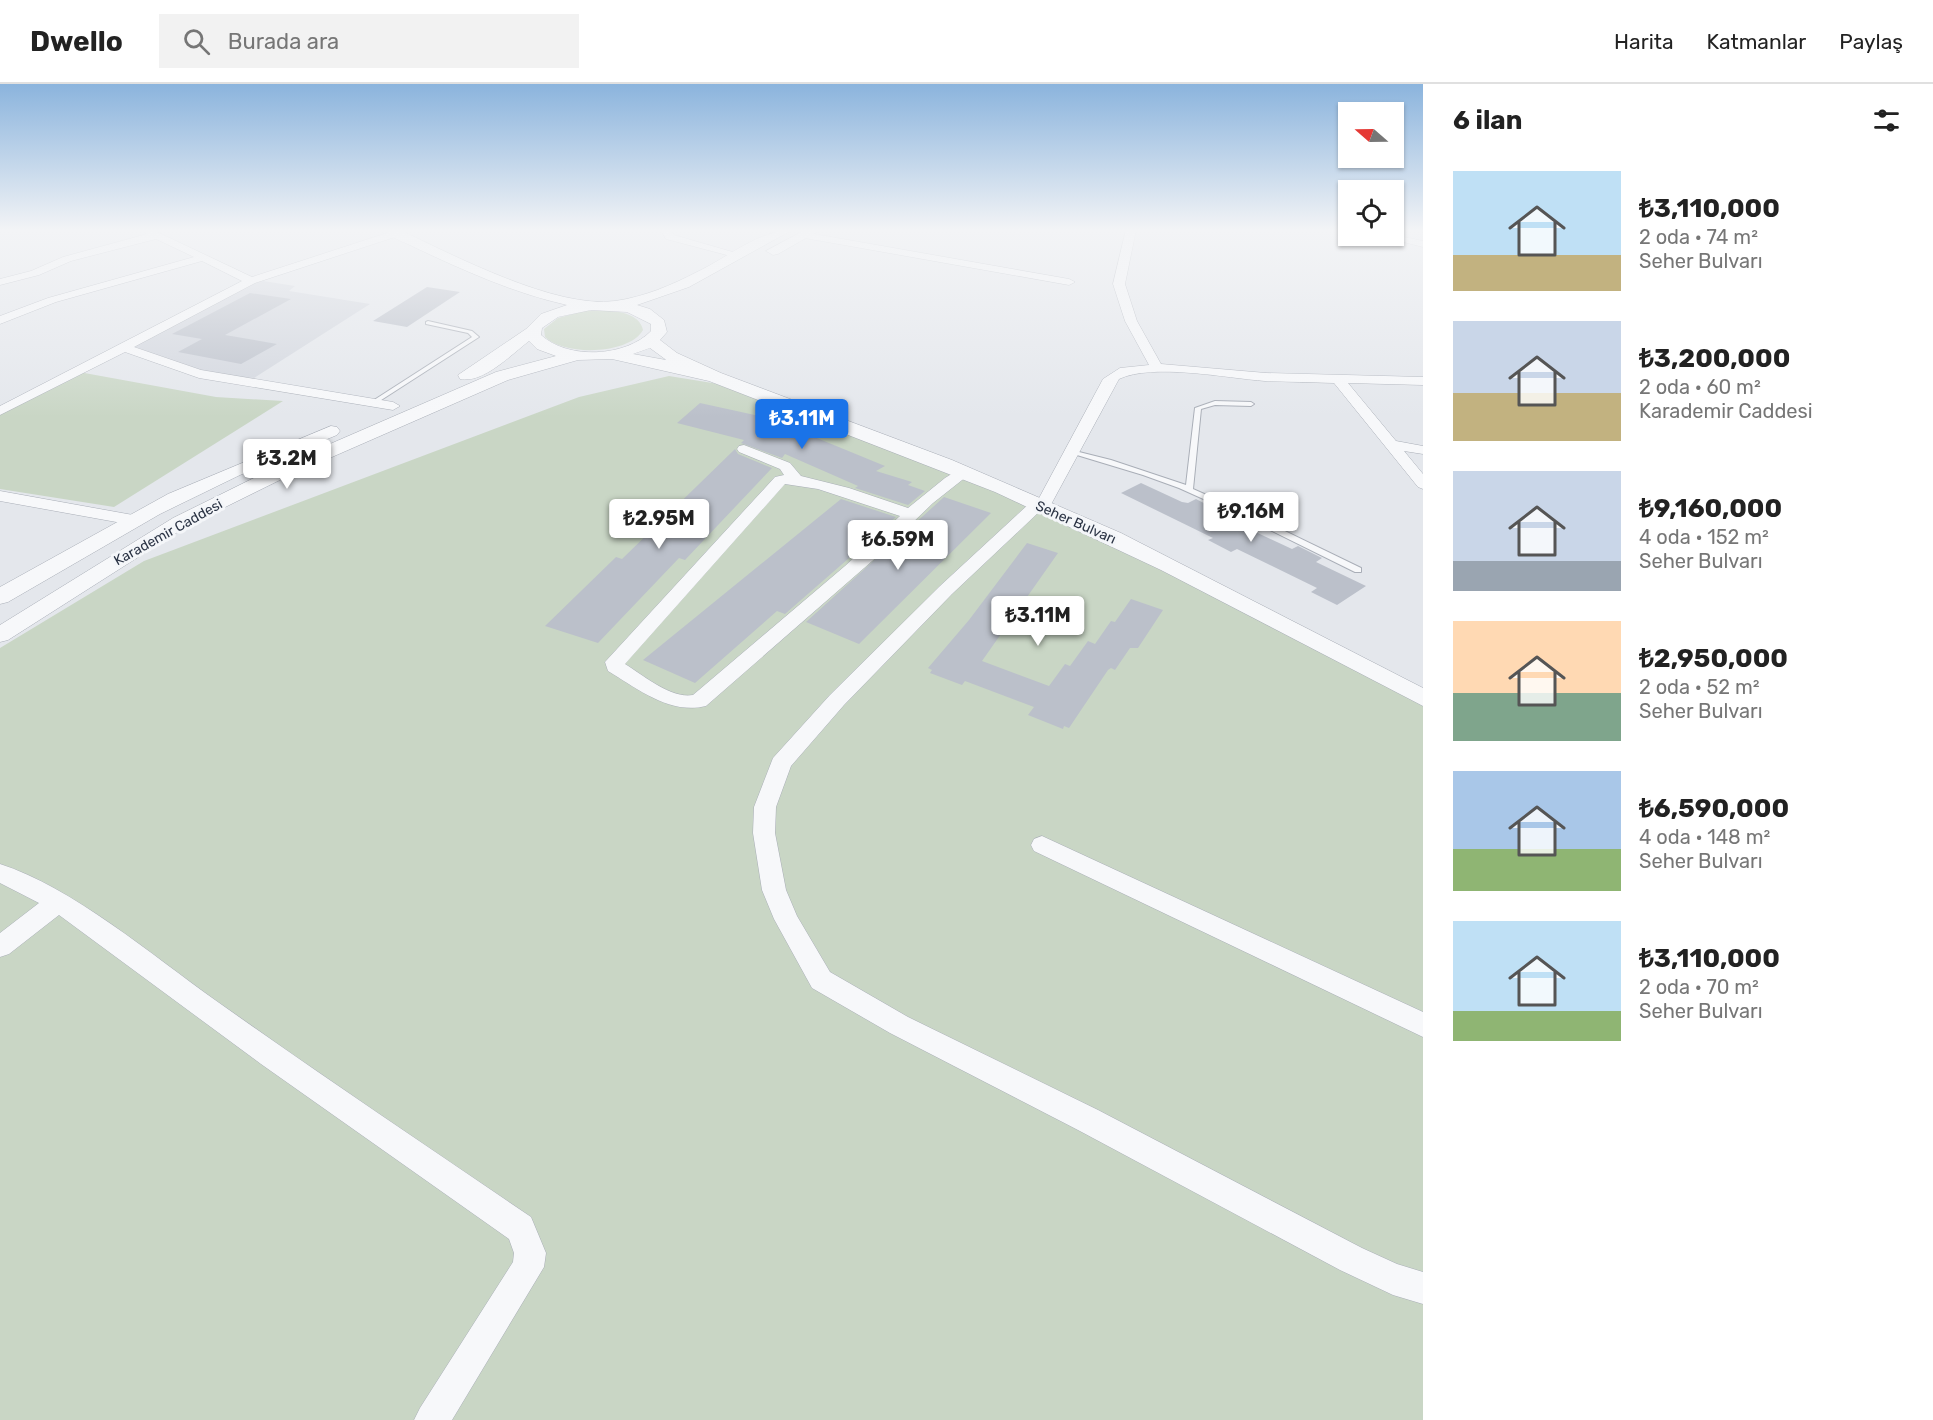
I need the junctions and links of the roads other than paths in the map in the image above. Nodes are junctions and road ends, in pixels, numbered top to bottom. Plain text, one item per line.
1 (23, 292) edge
2 (58, 292) edge
3 (229, 292) edge
4 (510, 292) edge
5 (533, 292) edge
6 (661, 292) edge
7 (699, 292) edge
8 (1122, 292) edge
9 (34, 298) junction
10 (683, 301) dead end
11 (591, 306) junction
12 (613, 306) junction
13 (0, 320) edge
14 (428, 323) dead end
15 (538, 325) junction
16 (652, 341) junction
17 (124, 348) junction
18 (579, 355) junction
19 (603, 355) junction
20 (1157, 368) junction
21 (715, 377) junction
22 (1338, 379) junction
23 (1423, 381) edge
24 (373, 403) junction
25 (1251, 404) dead end
26 (393, 406) junction
27 (0, 411) edge
28 (1391, 445) junction
29 (744, 449) dead end
30 (1423, 450) edge
31 (1071, 452) junction
32 (963, 473) junction
33 (796, 479) junction
34 (1423, 484) edge
35 (1189, 491) junction
36 (0, 496) edge
37 (1040, 506) junction
38 (911, 515) junction
39 (133, 520) junction
40 (1358, 570) dead end
41 (0, 597) edge
42 (0, 635) edge
43 (1423, 698) edge
44 (1042, 845) dead end
45 (0, 873) edge
46 (57, 903) junction
47 (0, 947) edge
48 (1423, 1025) edge
49 (1423, 1288) edge
50 (432, 1420) edge

1 - 9 street
2 - 9 street
3 - 17 street
4 - 15 street
5 - 11 street
6 - 12 street
7 - 10 street
8 - 20 street
9 - 13 street
11 - 12 street
11 - 15 street, Karademir Caddesi
12 - 16 street
14 - 24 lane
15 - 18 street
15 - 26 street, Karademir Caddesi
16 - 19 street
16 - 21 street, Seher Bulvarı
17 - 24 street
17 - 27 street
18 - 19 street
18 - 42 street, Karademir Caddesi
19 - 21 street, Seher Bulvarı
20 - 22 street
20 - 31 street
21 - 32 street, Seher Bulvarı
22 - 23 street
22 - 28 street
24 - 26 street
25 - 35 lane
26 - 39 street, Karademir Caddesi
28 - 30 street
28 - 34 street
29 - 33 street
31 - 35 lane
31 - 37 street
32 - 37 street, Seher Bulvarı
32 - 38 street
33 - 38 street
33 - 38 street
35 - 40 lane
36 - 39 street
37 - 43 street, Seher Bulvarı
37 - 49 street
39 - 41 street, Karademir Caddesi
44 - 48 street
45 - 46 street
46 - 47 street
46 - 50 street

